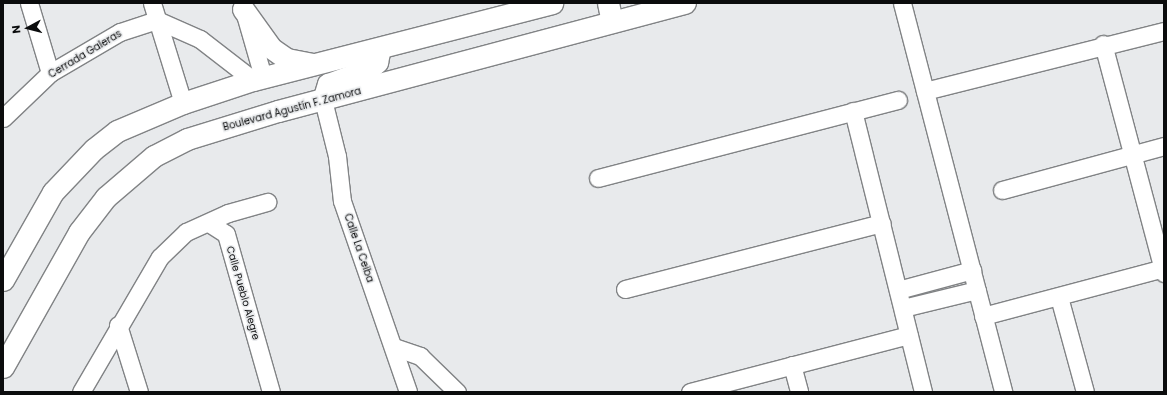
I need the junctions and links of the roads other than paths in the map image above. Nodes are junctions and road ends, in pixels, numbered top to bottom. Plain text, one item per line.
1 (29, 3) edge
2 (152, 3) edge
3 (552, 3) edge
4 (685, 3) edge
5 (902, 3) edge
6 (243, 6) edge
7 (610, 13) edge
8 (157, 20) junction
9 (1164, 31) edge
10 (1103, 44) junction
11 (380, 48) junction
12 (315, 64) junction
13 (50, 73) junction
14 (258, 78) junction
15 (925, 91) junction
16 (323, 100) junction
17 (898, 100) dead end
18 (183, 103) junction
19 (853, 111) junction
20 (3, 118) edge
21 (1164, 146) edge
22 (1132, 154) junction
23 (598, 178) dead end
24 (1002, 190) dead end
25 (267, 202) dead end
26 (209, 223) junction
27 (882, 223) junction
28 (972, 270) junction
29 (1164, 270) edge
30 (3, 280) edge
31 (625, 289) dead end
32 (898, 290) junction
33 (976, 290) junction
34 (1059, 297) junction
35 (903, 308) junction
36 (983, 316) junction
37 (118, 325) junction
38 (909, 335) junction
39 (394, 347) junction
40 (3, 366) edge
41 (792, 366) junction
42 (81, 392) edge
43 (138, 392) edge
44 (271, 392) edge
45 (408, 392) edge
46 (457, 392) edge
47 (690, 392) edge
48 (799, 392) edge
49 (924, 392) edge
50 (1003, 392) edge
51 (1085, 392) edge

1 - 13 street
2 - 8 street
3 - 11 street
4 - 7 street, Boulevard Agustín F. Zamora
5 - 15 street
6 - 12 street
6 - 14 street
7 - 16 street, Boulevard Agustín F. Zamora
8 - 13 street, Cerrada Galeras
8 - 14 street
8 - 18 street
9 - 10 street
10 - 15 street
10 - 22 street
11 - 12 street
11 - 16 street
12 - 14 street
13 - 20 street, Cerrada Galeras
14 - 18 street
15 - 28 street
16 - 39 street, Calle La Ceiba
16 - 40 street, Boulevard Agustín F. Zamora
17 - 19 street
18 - 30 street
19 - 23 street
19 - 27 street
21 - 22 street
22 - 24 street
22 - 29 street
25 - 26 street
26 - 37 street
26 - 44 street, Calle Pueblo Alegre
27 - 31 street
27 - 32 street
28 - 32 street
28 - 33 street
29 - 34 street
32 - 35 street
33 - 35 street
33 - 36 street
34 - 36 street
34 - 51 street
35 - 38 street
36 - 50 street
37 - 42 street
37 - 43 street
38 - 41 street
38 - 49 street
39 - 45 street, Calle La Ceiba
39 - 46 street
41 - 47 street
41 - 48 street

